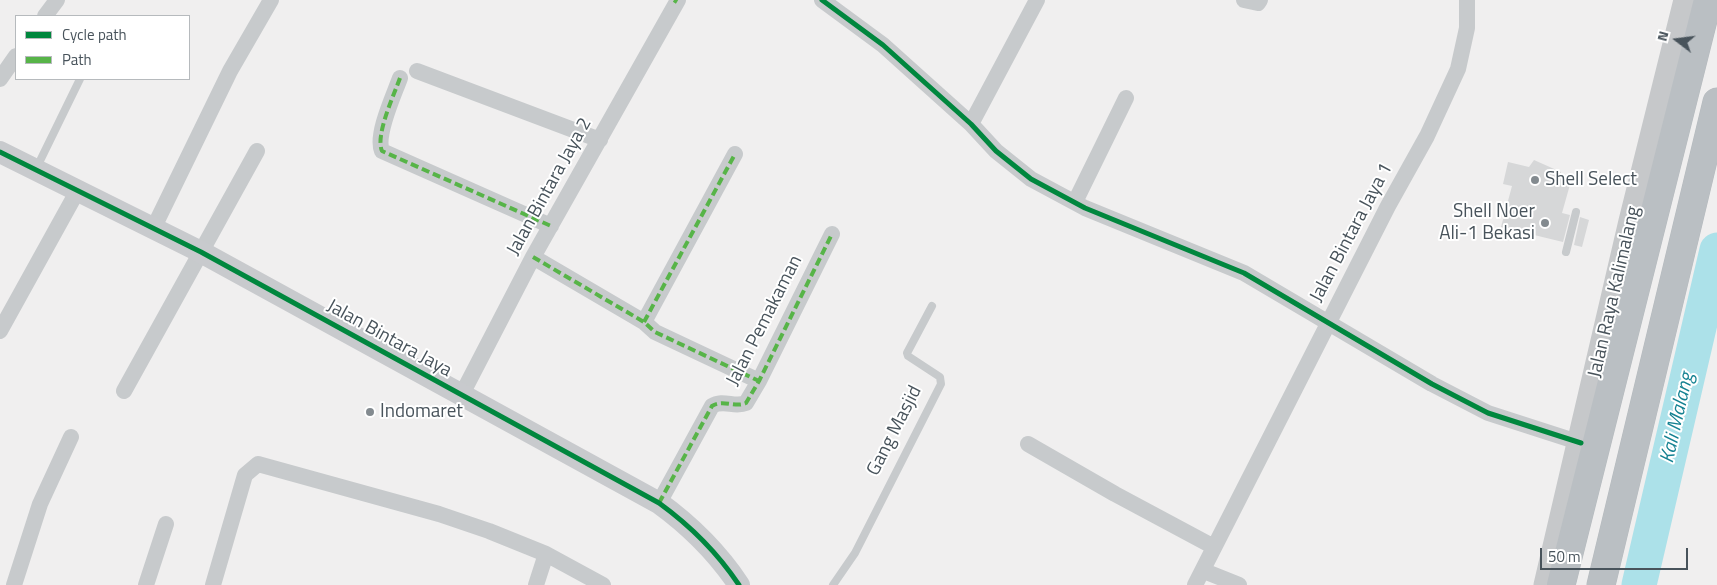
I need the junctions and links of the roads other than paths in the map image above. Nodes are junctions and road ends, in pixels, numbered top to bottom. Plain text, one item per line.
1 (57, 0) edge
2 (271, 0) edge
3 (822, 0) edge
4 (1037, 0) edge
5 (1244, 0) edge
6 (1260, 0) edge
7 (1467, 0) edge
8 (1686, 0) edge
9 (1708, 0) edge
10 (676, 1) edge
11 (46, 15) edge
12 (15, 57) edge
13 (417, 71) dead end
14 (0, 78) edge
15 (400, 78) dead end
16 (80, 80) edge
17 (1126, 98) dead end
18 (1717, 102) edge
19 (971, 124) junction
20 (600, 140) junction
21 (257, 151) dead end
22 (0, 152) edge
23 (735, 154) dead end
24 (36, 169) junction
25 (78, 190) junction
26 (1074, 202) junction
27 (1576, 212) dead end
28 (552, 226) junction
29 (154, 227) junction
30 (832, 234) dead end
31 (201, 252) junction
32 (1566, 252) dead end
33 (533, 256) junction
34 (932, 306) dead end
35 (644, 322) junction
36 (1328, 323) junction
37 (2, 324) edge
38 (759, 382) junction
39 (124, 391) dead end
40 (461, 396) junction
41 (71, 437) dead end
42 (1581, 443) junction
43 (1028, 444) dead end
44 (659, 503) junction
45 (166, 524) dead end
46 (1214, 547) junction
47 (546, 554) junction
48 (1204, 571) junction
49 (0, 581) edge
50 (10, 585) edge
51 (14, 585) edge
52 (146, 585) edge
53 (213, 585) edge
54 (536, 585) edge
55 (603, 585) edge
56 (739, 585) edge
57 (833, 585) edge
58 (1195, 585) edge
59 (1239, 585) edge
60 (1546, 585) edge
61 (1561, 585) edge
62 (1601, 585) edge

1 - 11 street
2 - 29 street
3 - 19 street
4 - 19 street
5 - 6 street
7 - 36 street, Jalan Bintara Jaya 1
8 - 42 main road, Jalan Raya Kalimalang
9 - 61 highway
10 - 20 street, Jalan Bintara Jaya 2
12 - 14 street
13 - 20 street
15 - 28 street
16 - 24 lane
17 - 26 street
18 - 62 highway
19 - 26 street
20 - 28 street, Jalan Bintara Jaya 2
21 - 31 street
22 - 24 street, Jalan Bintara Jaya
23 - 35 street
24 - 25 street, Jalan Bintara Jaya
25 - 29 street, Jalan Bintara Jaya
25 - 37 street
26 - 36 street
27 - 32 lane
28 - 33 street, Jalan Bintara Jaya 2
29 - 31 street, Jalan Bintara Jaya
30 - 38 street, Jalan Pemakaman
31 - 39 street
31 - 40 street, Jalan Bintara Jaya
33 - 35 street
33 - 40 street, Jalan Bintara Jaya 2
34 - 57 lane, Gang Masjid
35 - 38 street
36 - 42 street
36 - 46 street, Jalan Bintara Jaya 1
38 - 44 street, Jalan Pemakaman
40 - 44 street, Jalan Bintara Jaya
41 - 51 street
42 - 60 main road, Jalan Raya Kalimalang
43 - 46 street
44 - 56 street, Jalan Bintara Jaya
45 - 52 street
46 - 48 street, Jalan Bintara Jaya 1
47 - 53 street
47 - 54 street
47 - 55 street
48 - 58 street, Jalan Bintara Jaya 1
48 - 59 street
49 - 50 street

